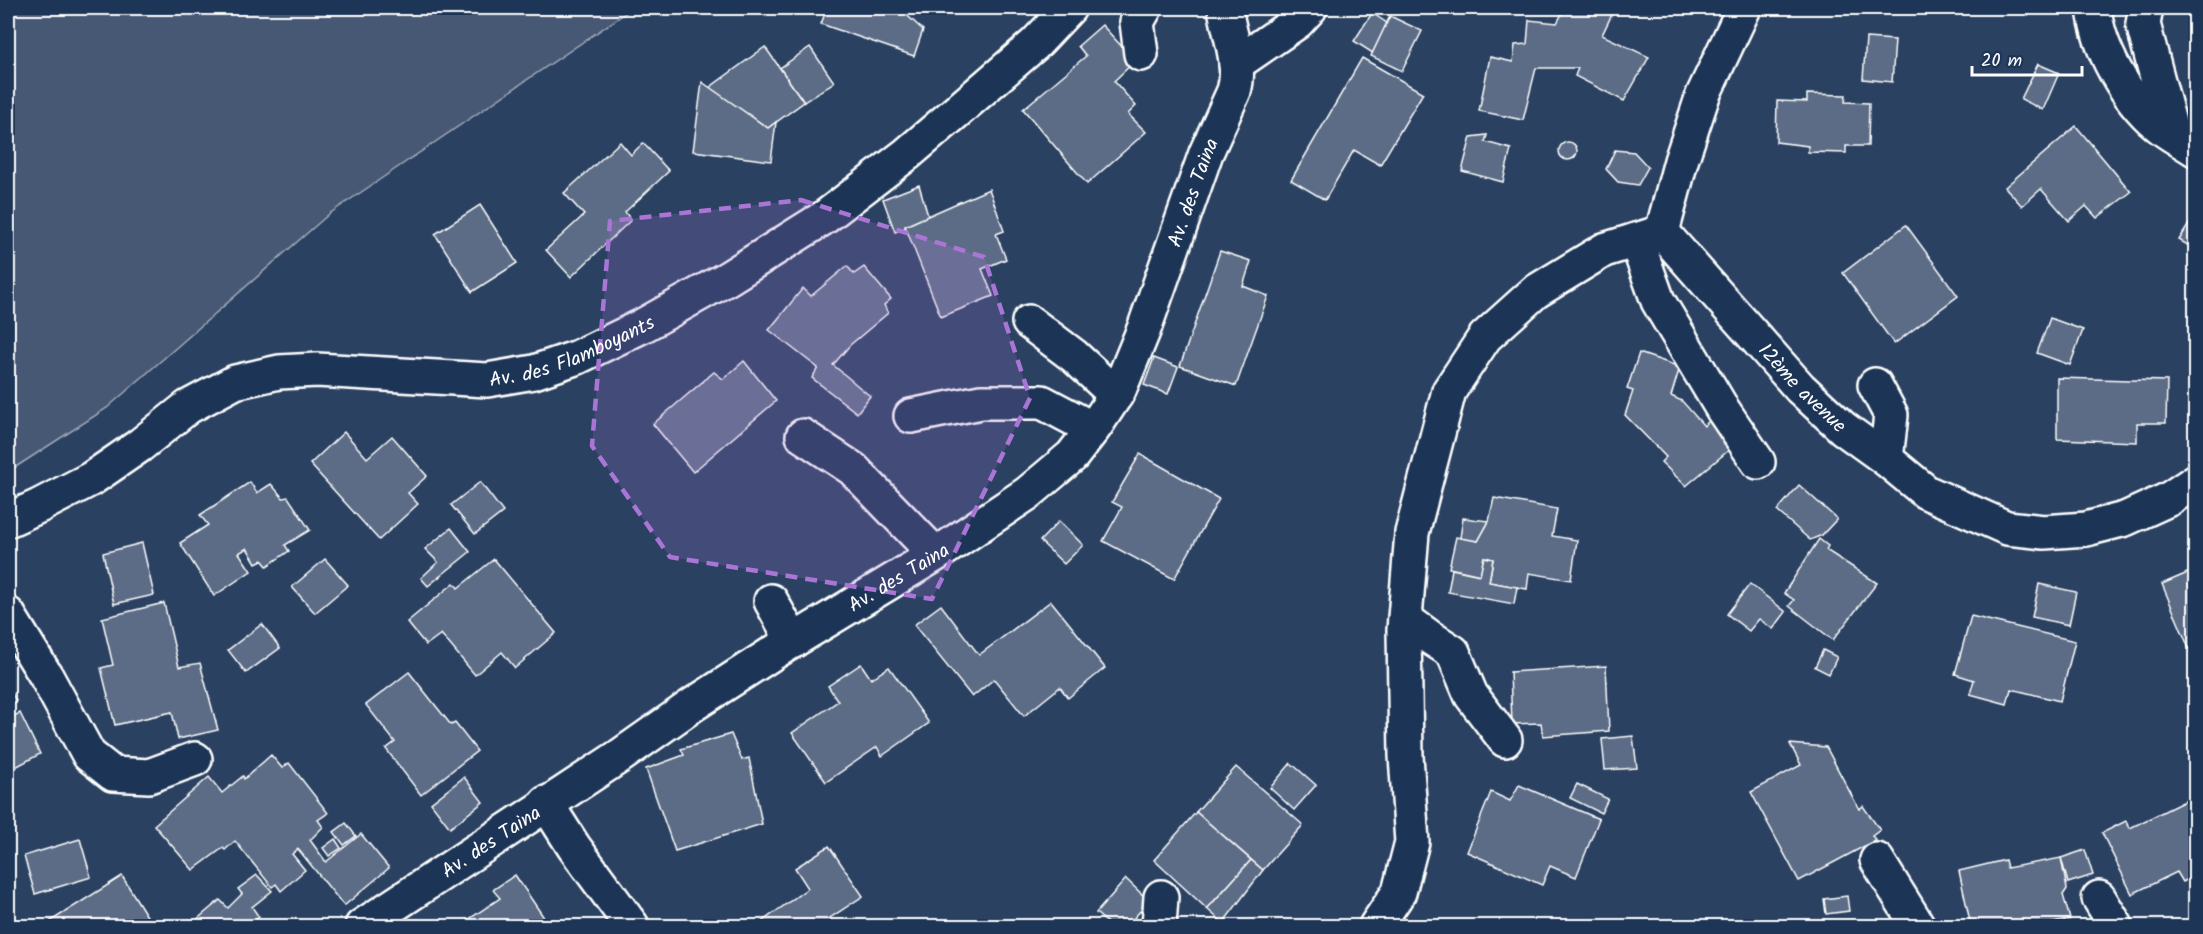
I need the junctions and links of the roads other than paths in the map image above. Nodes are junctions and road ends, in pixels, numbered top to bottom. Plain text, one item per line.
1 (1069, 8) edge
2 (1145, 8) edge
3 (1225, 8) edge
4 (1310, 8) edge
5 (1744, 8) edge
6 (2094, 8) edge
7 (2146, 8) edge
8 (1142, 54) dead end
9 (1236, 64) junction
10 (2184, 142) edge
11 (1649, 236) junction
12 (1029, 322) dead end
13 (1875, 385) dead end
14 (1116, 395) junction
15 (911, 416) dead end
16 (1093, 429) junction
17 (803, 436) dead end
18 (1886, 459) junction
19 (1758, 462) dead end
20 (2196, 481) edge
21 (8, 520) edge
22 (935, 554) junction
23 (771, 601) dead end
24 (8, 614) edge
25 (1405, 619) junction
26 (793, 641) junction
27 (1505, 740) dead end
28 (195, 759) dead end
29 (546, 803) junction
30 (1876, 860) dead end
31 (2099, 898) dead end
32 (362, 927) edge
33 (632, 927) edge
34 (1376, 927) edge
35 (1918, 927) edge
36 (2116, 927) edge

1 - 21 street, Av. des Flamboyants
2 - 8 street
3 - 9 street
4 - 9 street
5 - 11 street
6 - 10 street
7 - 10 street
9 - 14 street, Av. des Taina
11 - 18 street, 12ème avenue
11 - 19 street
11 - 25 street
12 - 14 street
13 - 18 street
14 - 16 street, Av. des Taina
15 - 16 street
16 - 22 street, Av. des Taina
17 - 22 street
18 - 20 street, 12ème avenue
22 - 26 street, Av. des Taina
23 - 26 street
24 - 28 street
25 - 27 street
25 - 34 street
26 - 29 street, Av. des Taina
29 - 32 street, Av. des Taina
29 - 33 street
30 - 35 street
31 - 36 street

